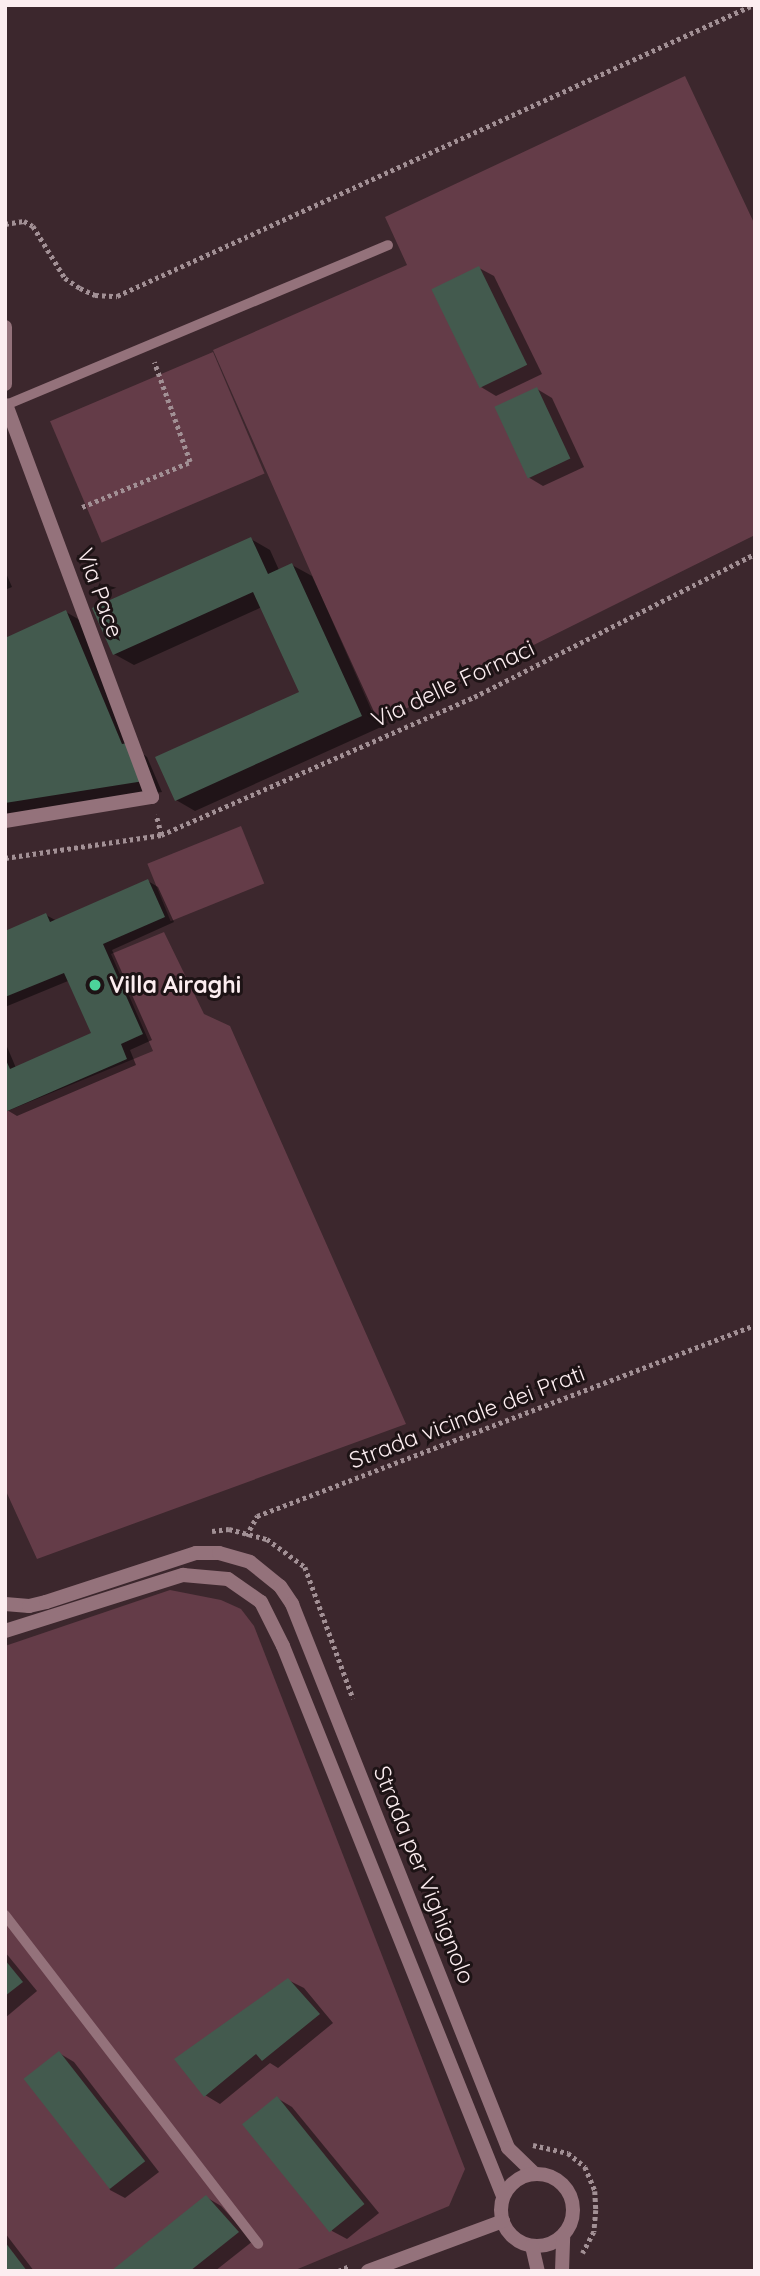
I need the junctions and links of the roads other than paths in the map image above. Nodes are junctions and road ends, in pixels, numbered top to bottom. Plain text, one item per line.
1 (388, 244) dead end
2 (5, 327) edge
3 (5, 384) edge
4 (5, 397) edge
5 (5, 405) edge
6 (5, 821) edge
7 (5, 1604) edge
8 (5, 1632) edge
9 (5, 1915) edge
10 (535, 2174) junction
11 (503, 2196) junction
12 (503, 2221) junction
13 (563, 2235) junction
14 (258, 2244) dead end
15 (532, 2246) junction
16 (368, 2271) edge
17 (538, 2271) edge
18 (562, 2271) edge

1 - 5 lane
2 - 3 street
4 - 5 street, Via Pace
5 - 6 street, Via Pace
7 - 10 street, Strada per Vighignolo
8 - 11 street, Strada per Vighignolo
9 - 14 lane
10 - 11 street
10 - 13 street
11 - 12 street
12 - 15 street
12 - 16 street
13 - 15 street
13 - 18 street
15 - 17 street

